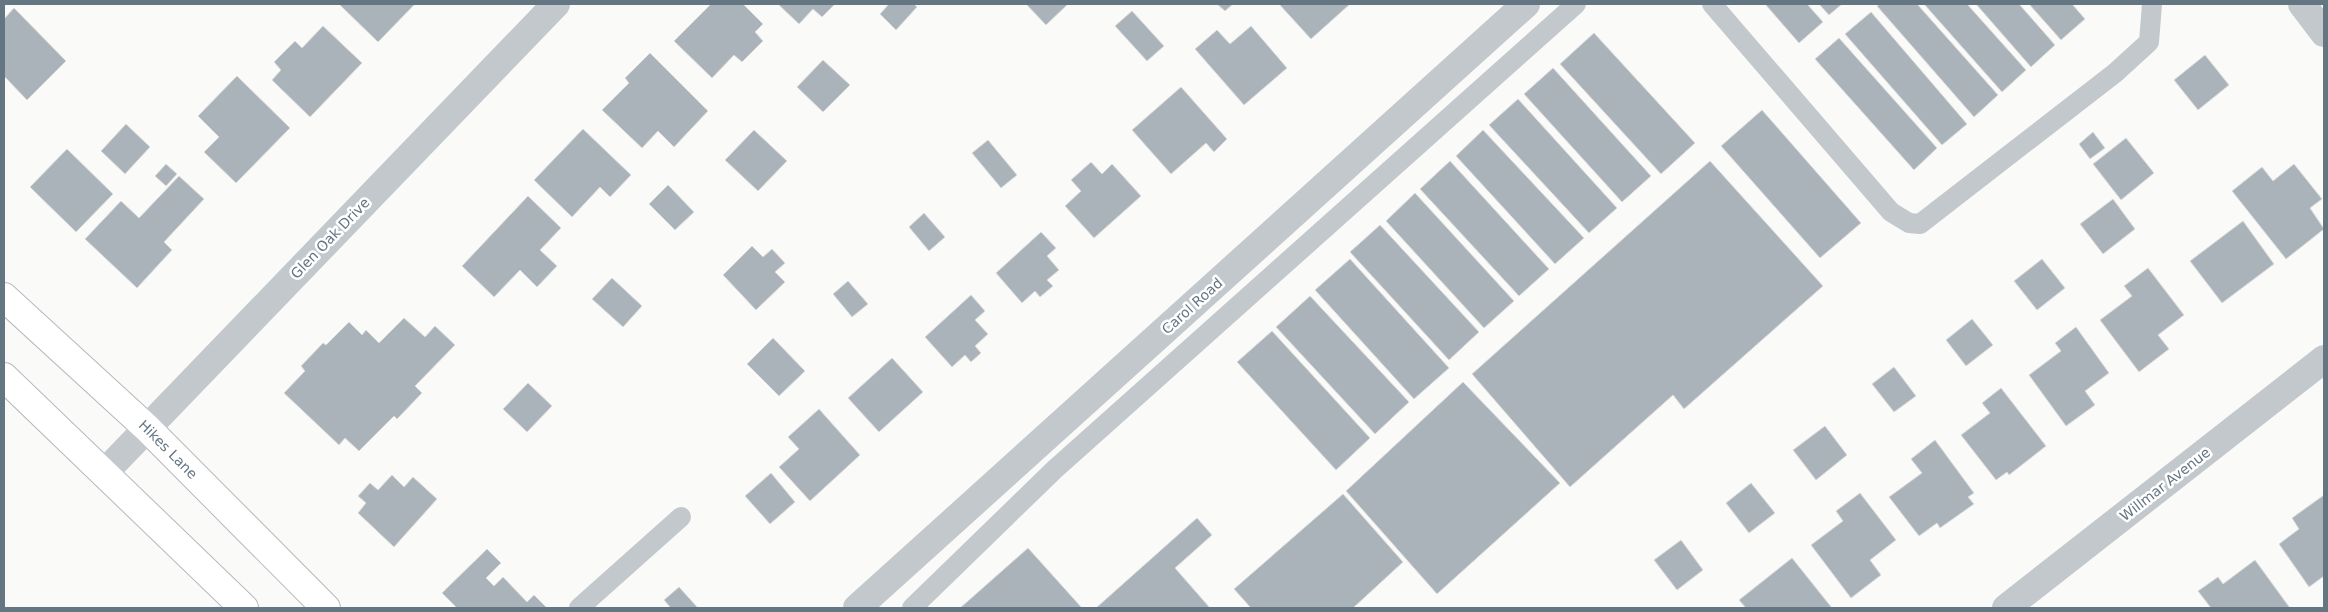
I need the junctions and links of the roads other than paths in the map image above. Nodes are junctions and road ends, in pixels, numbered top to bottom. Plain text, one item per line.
1 (556, 4) edge
2 (1526, 4) edge
3 (1576, 4) edge
4 (1712, 4) edge
5 (2152, 4) edge
6 (2302, 4) edge
7 (2324, 33) edge
8 (4, 298) edge
9 (2324, 359) edge
10 (4, 377) edge
11 (147, 428) junction
12 (104, 473) junction
13 (681, 517) dead end
14 (244, 608) edge
15 (326, 608) edge
16 (579, 608) edge
17 (857, 608) edge
18 (912, 608) edge
19 (2006, 608) edge

1 - 11 street, Glen Oak Drive
2 - 17 street, Carol Road
3 - 18 lane
4 - 5 lane
6 - 7 street
8 - 11 main road, Hikes Lane
9 - 19 street, Willmar Avenue
10 - 12 main road
11 - 12 street, Glen Oak Drive
11 - 15 main road, Hikes Lane
12 - 14 main road
13 - 16 lane

